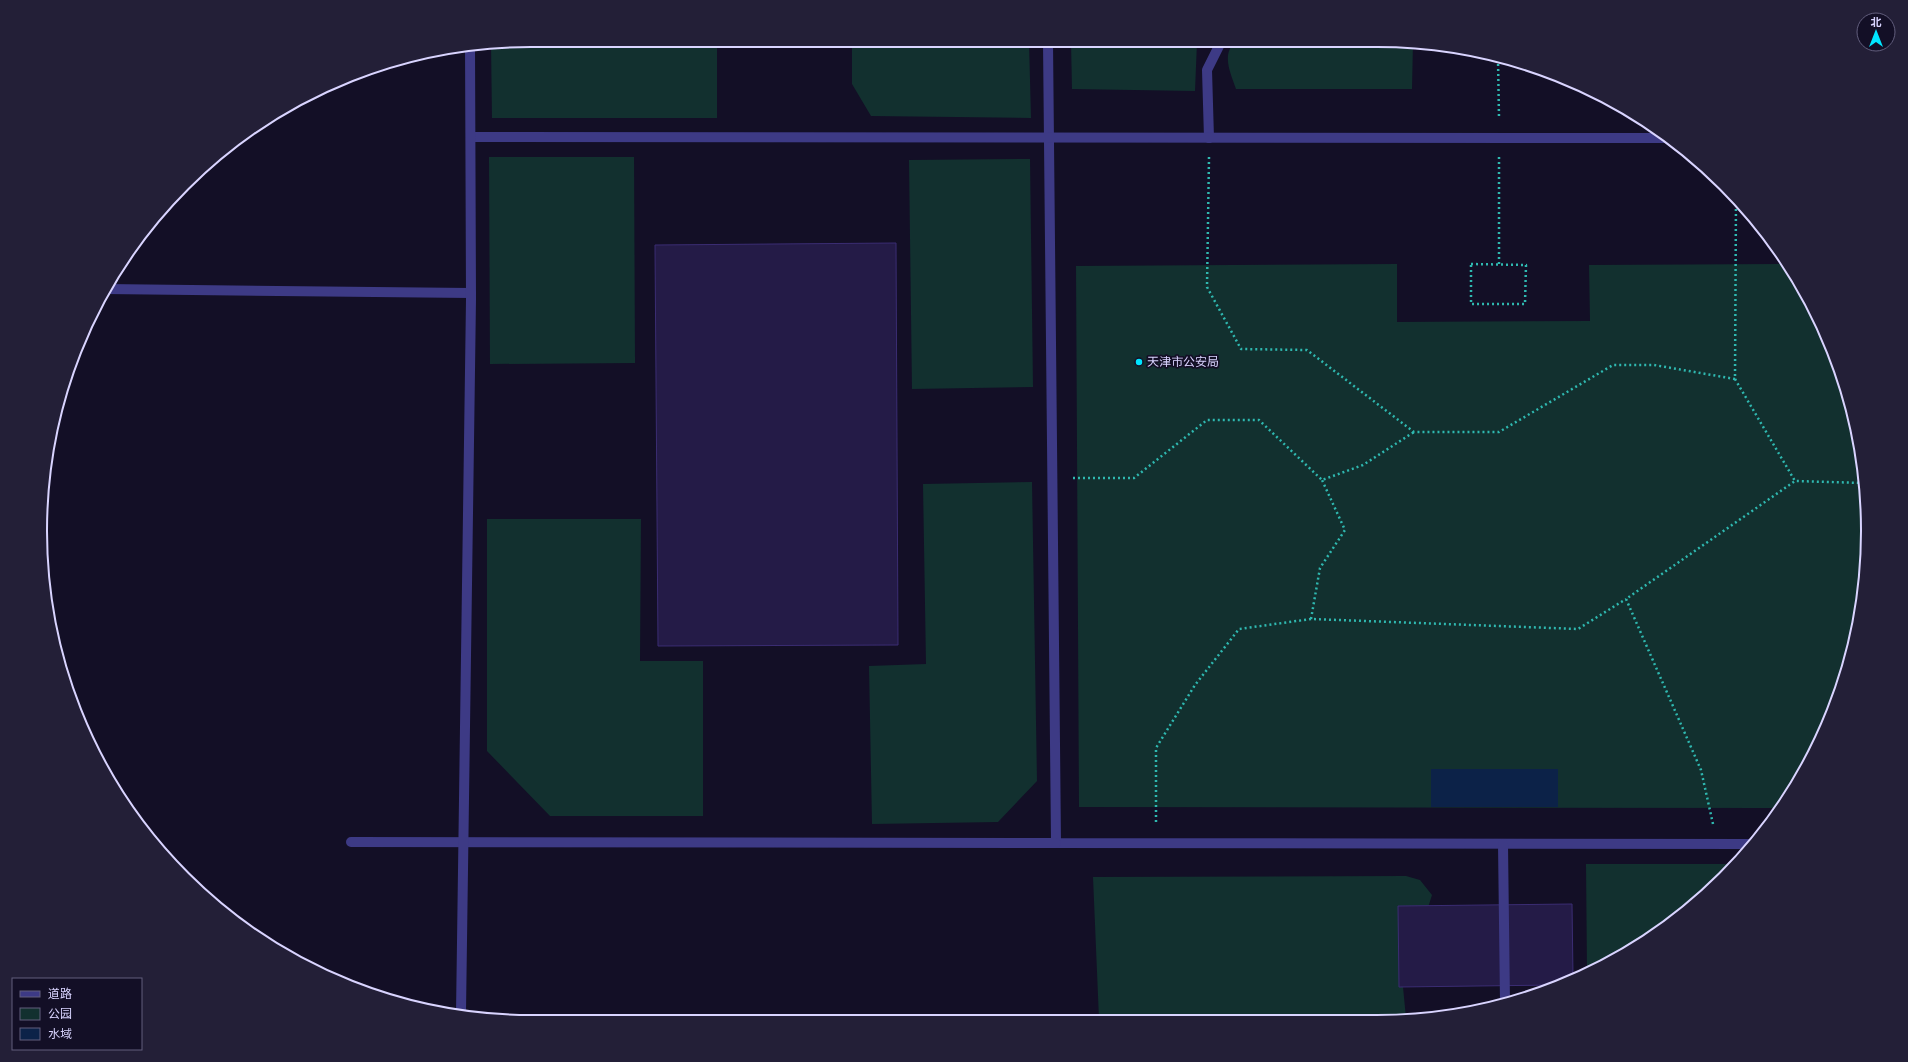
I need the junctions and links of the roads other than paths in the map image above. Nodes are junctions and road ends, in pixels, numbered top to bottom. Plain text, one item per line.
1 (1048, 47) edge
2 (1218, 47) edge
3 (470, 51) edge
4 (471, 137) junction
5 (1049, 138) junction
6 (1209, 138) junction
7 (1659, 138) edge
8 (112, 289) edge
9 (471, 293) junction
10 (351, 842) dead end
11 (462, 842) junction
12 (1056, 843) junction
13 (1503, 844) junction
14 (1746, 844) edge
15 (1505, 998) edge
16 (461, 1010) edge

1 - 5 street
2 - 6 street
3 - 4 street
4 - 5 street
4 - 9 street
5 - 6 street
5 - 12 street
6 - 7 street
8 - 9 street
9 - 11 street
10 - 11 street
11 - 12 street
11 - 16 street
12 - 13 street
13 - 14 street
13 - 15 street

